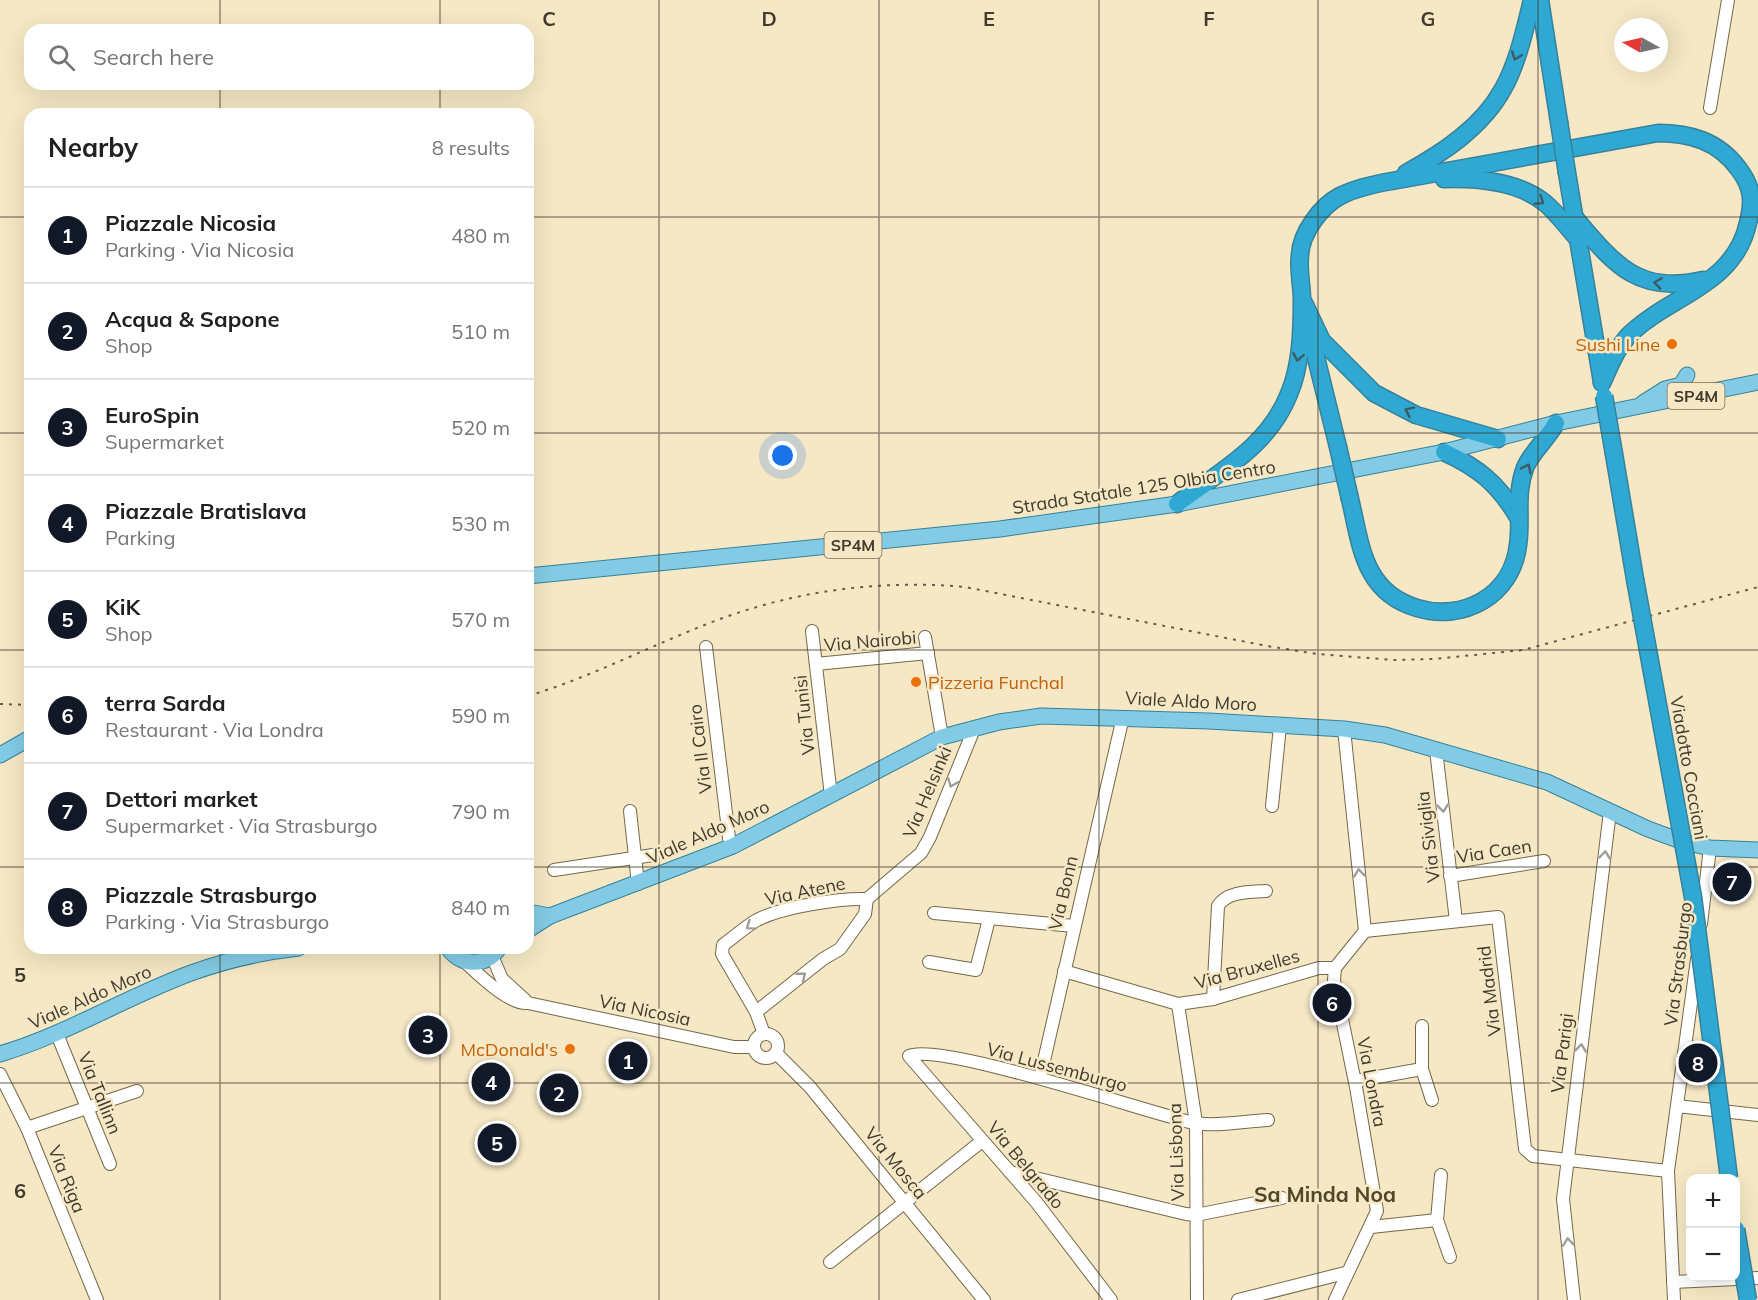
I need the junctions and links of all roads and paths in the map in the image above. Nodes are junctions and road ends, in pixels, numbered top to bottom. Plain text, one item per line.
1 (1532, 0) edge
2 (1540, 0) edge
3 (1728, 0) edge
4 (1710, 108) dead end
5 (1392, 181) junction
6 (1575, 218) junction
7 (1577, 242) junction
8 (1731, 261) junction
9 (1302, 299) junction
10 (1687, 375) dead end
11 (1758, 382) edge
12 (1603, 389) junction
13 (1633, 409) junction
14 (1556, 423) junction
15 (1498, 439) junction
16 (1444, 452) junction
17 (1177, 504) junction
18 (1519, 519) junction
19 (534, 575) edge
20 (812, 631) dead end
21 (925, 637) dead end
22 (706, 647) dead end
23 (928, 653) junction
24 (816, 664) junction
25 (1123, 717) junction
26 (1280, 726) junction
27 (974, 729) junction
28 (1344, 729) junction
29 (942, 737) junction
30 (24, 741) edge
31 (1436, 750) junction
32 (0, 755) edge
33 (831, 796) junction
34 (1272, 806) dead end
35 (630, 811) dead end
36 (1610, 811) junction
37 (733, 846) junction
38 (1710, 848) junction
39 (1758, 850) edge
40 (653, 855) dead end
41 (635, 859) junction
42 (1544, 861) dead end
43 (554, 870) dead end
44 (1450, 876) junction
45 (638, 884) junction
46 (1266, 891) dead end
47 (867, 899) junction
48 (534, 913) edge
49 (934, 913) dead end
50 (550, 916) junction
51 (989, 919) junction
52 (1455, 921) junction
53 (534, 926) edge
54 (1074, 926) junction
55 (1365, 931) junction
56 (256, 954) edge
57 (455, 954) edge
58 (492, 954) edge
59 (499, 954) edge
60 (929, 962) dead end
61 (1335, 968) junction
62 (1065, 971) junction
63 (1213, 999) junction
64 (528, 1003) junction
65 (1178, 1004) junction
66 (756, 1012) junction
67 (1422, 1026) dead end
68 (57, 1034) junction
69 (764, 1034) junction
70 (754, 1047) junction
71 (776, 1053) junction
72 (0, 1054) edge
73 (909, 1056) joint
74 (1422, 1069) junction
75 (0, 1074) edge
76 (1040, 1078) junction
77 (1355, 1081) junction
78 (137, 1091) dead end
79 (1432, 1100) dead end
80 (1677, 1106) junction
81 (87, 1109) junction
82 (1758, 1115) edge
83 (1268, 1120) dead end
84 (1196, 1123) junction
85 (27, 1128) junction
86 (982, 1141) junction
87 (1567, 1161) junction
88 (110, 1164) dead end
89 (1668, 1171) junction
90 (1010, 1172) junction
91 (1728, 1174) edge
92 (1441, 1175) dead end
93 (1282, 1198) dead end
94 (904, 1203) junction
95 (1196, 1215) junction
96 (1437, 1220) junction
97 (1371, 1227) junction
98 (1740, 1253) edge
99 (1450, 1257) dead end
100 (830, 1262) dead end
101 (1345, 1273) junction
102 (1740, 1276) edge
103 (1758, 1278) edge
104 (1686, 1281) edge
105 (1673, 1282) junction
106 (1737, 1282) edge
107 (97, 1300) edge
108 (984, 1300) edge
109 (1111, 1300) edge
110 (1197, 1300) edge
111 (1238, 1300) edge
112 (1335, 1300) edge
113 (1574, 1300) edge
114 (1674, 1300) edge
115 (1740, 1300) edge
116 (1748, 1300) edge

1 -> 5 highway
2 - 6 highway, Viadotto Cocciani, bridge
3 - 4 street
5 -> 7 highway
5 - 8 highway
5 - 9 highway
6 - 7 highway, Viadotto Cocciani
8 -> 6 highway
7 - 12 highway, Viadotto Cocciani
8 - 12 highway
15 -> 9 highway
9 -> 17 highway
9 - 18 highway, bridge
10 - 13 main road
11 - 13 main road, Strada Statale 125 Olbia Centro / SP4M
12 - 91 highway, Viadotto Cocciani, bridge
13 - 14 main road, Strada Statale 125 Olbia Centro / SP4M
14 - 15 main road, Strada Statale 125 Olbia Centro / SP4M
18 -> 14 highway
15 - 16 main road, Strada Statale 125 Olbia Centro / SP4M
16 - 17 main road, Strada Statale 125 Olbia Centro / SP4M
16 - 18 highway
17 - 19 main road, Strada Statale 125 Olbia Centro / SP4M
20 - 24 street, Via Tunisi
21 - 23 street
22 - 37 street, Via Il Cairo
23 - 24 street, Via Nairobi
23 - 29 street
24 - 33 street, Via Tunisi
25 - 26 main road, Viale Aldo Moro
25 - 27 main road, Viale Aldo Moro
25 - 54 street, Via Bonn
26 - 28 main road, Viale Aldo Moro
26 - 34 street
27 - 29 main road, Viale Aldo Moro
27 -> 47 street, Via Helsinki
28 - 31 main road, Viale Aldo Moro
55 -> 28 street
29 - 33 main road, Viale Aldo Moro
30 - 32 main road
31 - 36 main road, Viale Aldo Moro
31 -> 44 street, Via Siviglia
33 - 37 main road, Viale Aldo Moro
35 - 41 street, Viale Aldo Moro
36 - 38 main road, Viale Aldo Moro
87 -> 36 street, Via Parigi
37 - 45 main road, Viale Aldo Moro
38 - 39 main road, Viale Aldo Moro
38 - 80 street, Via Strasburgo
40 - 41 street, Viale Aldo Moro
41 - 43 street, Viale Aldo Moro
41 - 45 street, Viale Aldo Moro
42 - 44 street, Via Caen
44 - 52 street, Via Siviglia
45 - 50 main road, Viale Aldo Moro
46 - 63 street
66 -> 47 street, Via Helsinki
47 -> 66 street, Via Atene
48 - 50 main road
49 - 51 street
50 - 53 main road, Viale Aldo Moro
51 - 54 street
51 - 60 street
52 - 55 street, Via Madrid
52 - 87 street, Via Madrid
54 - 62 street, Via Bonn
55 - 61 street
56 - 68 main road, Viale Aldo Moro
57 - 58 main road
57 - 64 street, Via Nicosia
59 - 64 street, Via Nicosia
61 - 63 street, Via Bruxelles
61 - 77 street, Via Londra
62 - 65 street, Via Bruxelles
62 - 76 street, Via Bonn
63 - 65 street, Via Bruxelles
64 - 70 street, Via Nicosia
65 - 84 street, Via Lisbona
66 - 69 street
67 - 74 street
68 - 72 main road, Viale Aldo Moro
68 - 81 street, Via Tallinn
69 - 70 street
69 - 71 street
70 - 71 street
71 - 94 street, Via Mosca
73 - 76 street, Via Lussemburgo
73 - 86 street, Via Belgrado
74 - 77 street
74 - 79 street
75 - 85 street, Via Riga
76 - 84 street, Via Lussemburgo
77 - 97 street, Via Londra
78 - 81 street
80 - 82 street
80 - 89 street, Via Strasburgo
81 - 85 street
81 - 88 street, Via Tallinn
83 - 84 street, Via Lussemburgo
84 - 95 street, Via Lisbona
85 - 107 street, Via Riga
86 - 90 street, Via Belgrado
86 - 94 street
87 - 89 street
113 -> 87 street, Via Parigi
89 - 105 street, Via Strasburgo
90 - 95 street
90 - 109 street, Via Belgrado
92 - 96 street
93 - 95 street
94 - 100 street
94 - 108 street, Via Mosca
95 - 110 street, Via Lisbona
96 - 97 street
96 - 99 street
97 - 101 street, Via Londra
98 - 116 highway, bridge
101 - 111 street
101 - 112 street, Via Londra
102 - 103 street
104 - 105 street
105 - 114 street, Via Strasburgo
106 - 115 street

